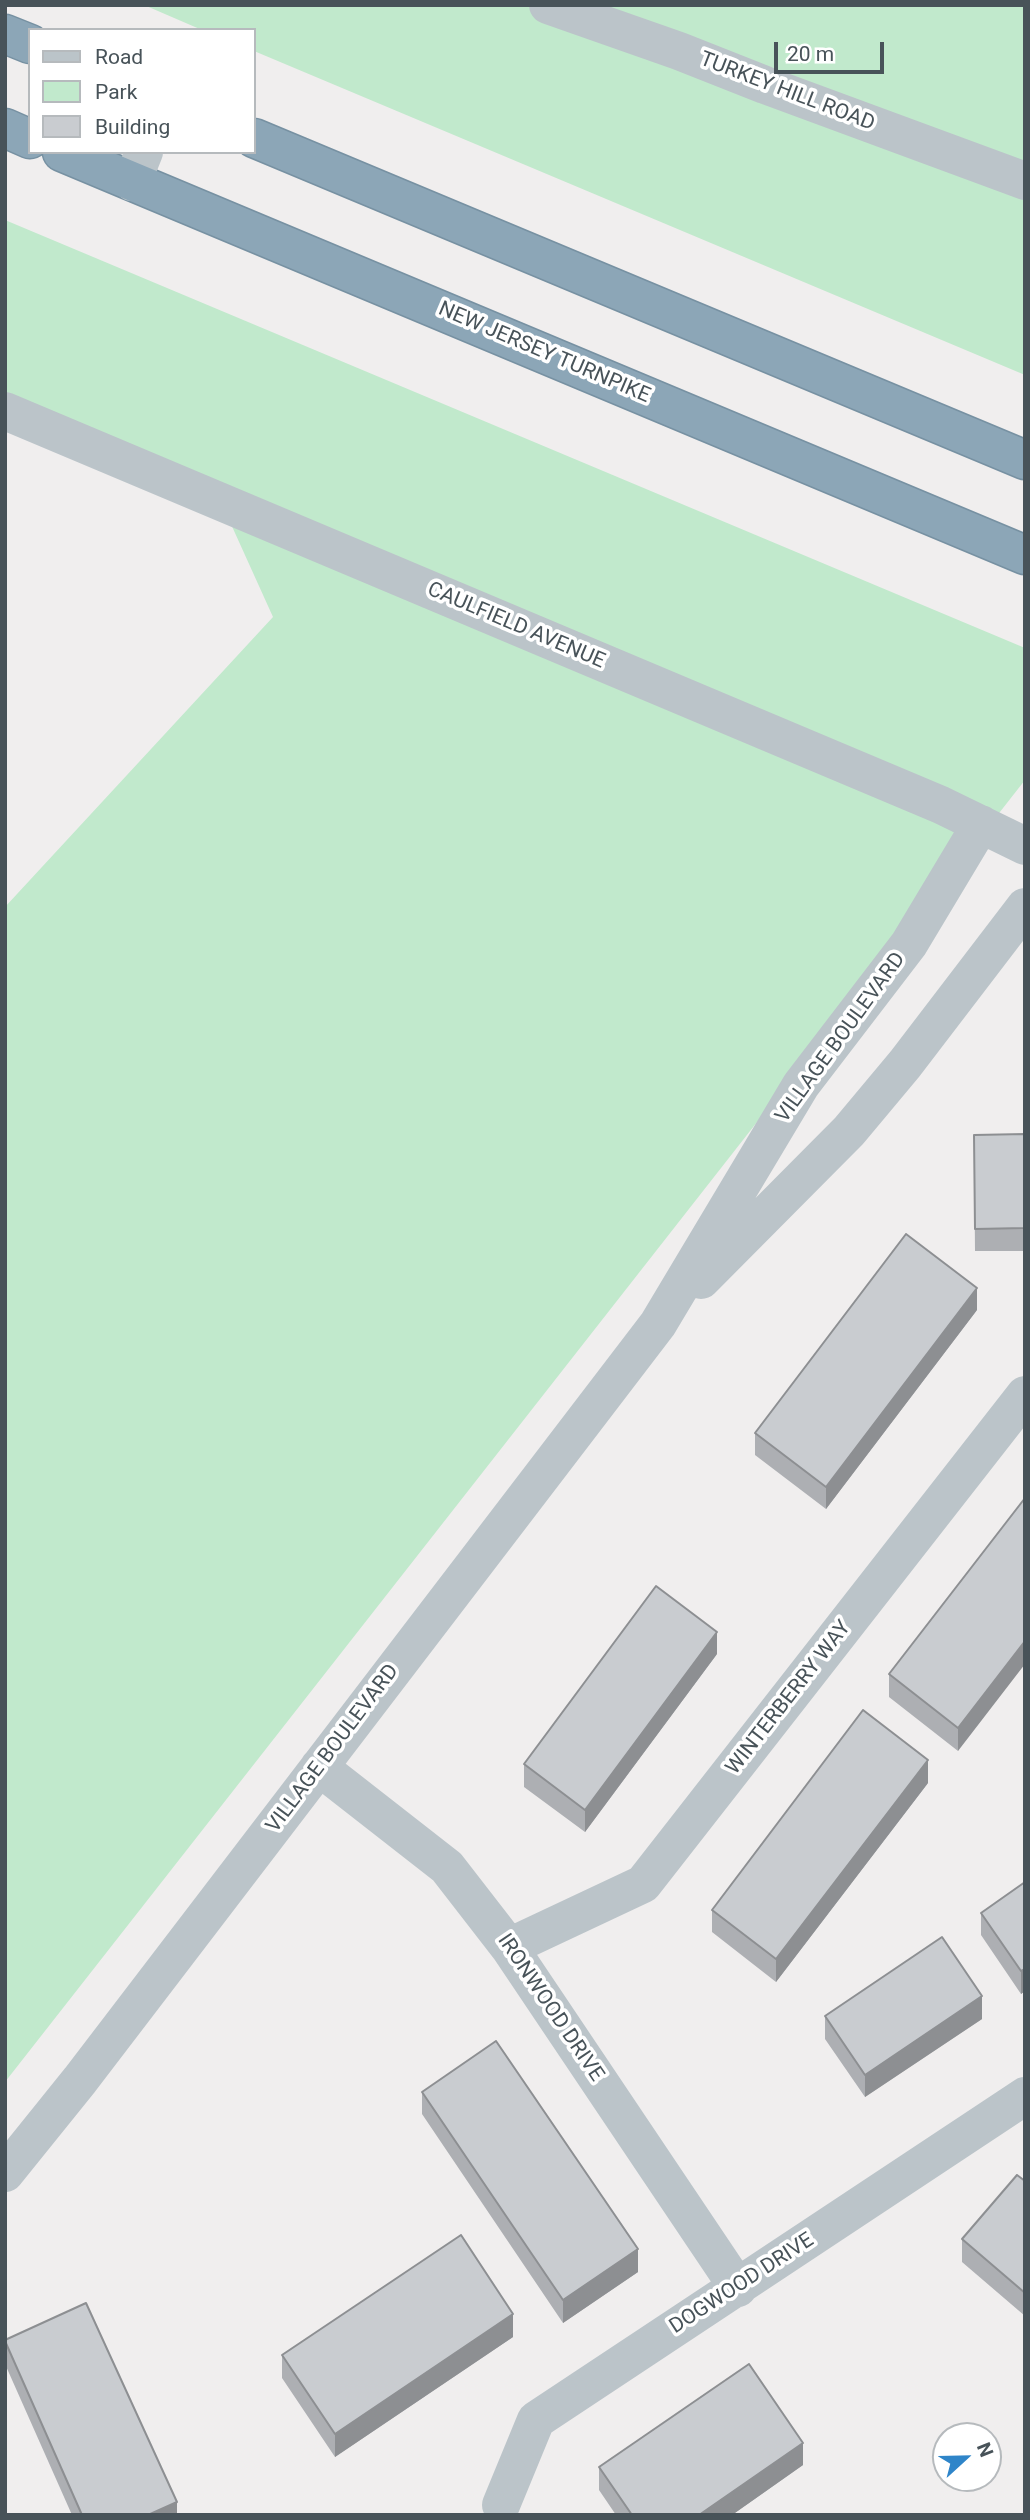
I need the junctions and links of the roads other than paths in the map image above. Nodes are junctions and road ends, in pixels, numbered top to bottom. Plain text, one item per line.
1 (548, 5) edge
2 (5, 34) edge
3 (28, 43) edge
4 (5, 128) edge
5 (28, 138) edge
6 (256, 139) edge
7 (72, 154) edge
8 (138, 167) edge
9 (1025, 181) edge
10 (5, 411) edge
11 (1025, 460) edge
12 (1025, 555) edge
13 (981, 824) junction
14 (1025, 846) edge
15 (1025, 907) edge
16 (658, 1324) junction
17 (1025, 1395) edge
18 (319, 1767) junction
19 (509, 1947) junction
20 (1025, 2096) edge
21 (5, 2173) edge
22 (738, 2288) junction
23 (501, 2505) dead end

1 - 9 street, TURKEY HILL ROAD
2 - 3 highway
4 - 5 highway
6 - 11 highway
7 - 8 highway, NEW JERSEY TURNPIKE
8 - 12 highway, NEW JERSEY TURNPIKE
10 - 13 street, CAULFIELD AVENUE
13 - 14 street, CAULFIELD AVENUE
13 - 16 street, VILLAGE BOULEVARD
15 - 16 street, VILLAGE BOULEVARD
16 - 18 street, VILLAGE BOULEVARD
17 - 19 street, WINTERBERRY WAY
18 - 19 street, IRONWOOD DRIVE
18 - 21 street, VILLAGE BOULEVARD
19 - 22 street, IRONWOOD DRIVE
20 - 22 street, DOGWOOD DRIVE
22 - 23 street, DOGWOOD DRIVE

